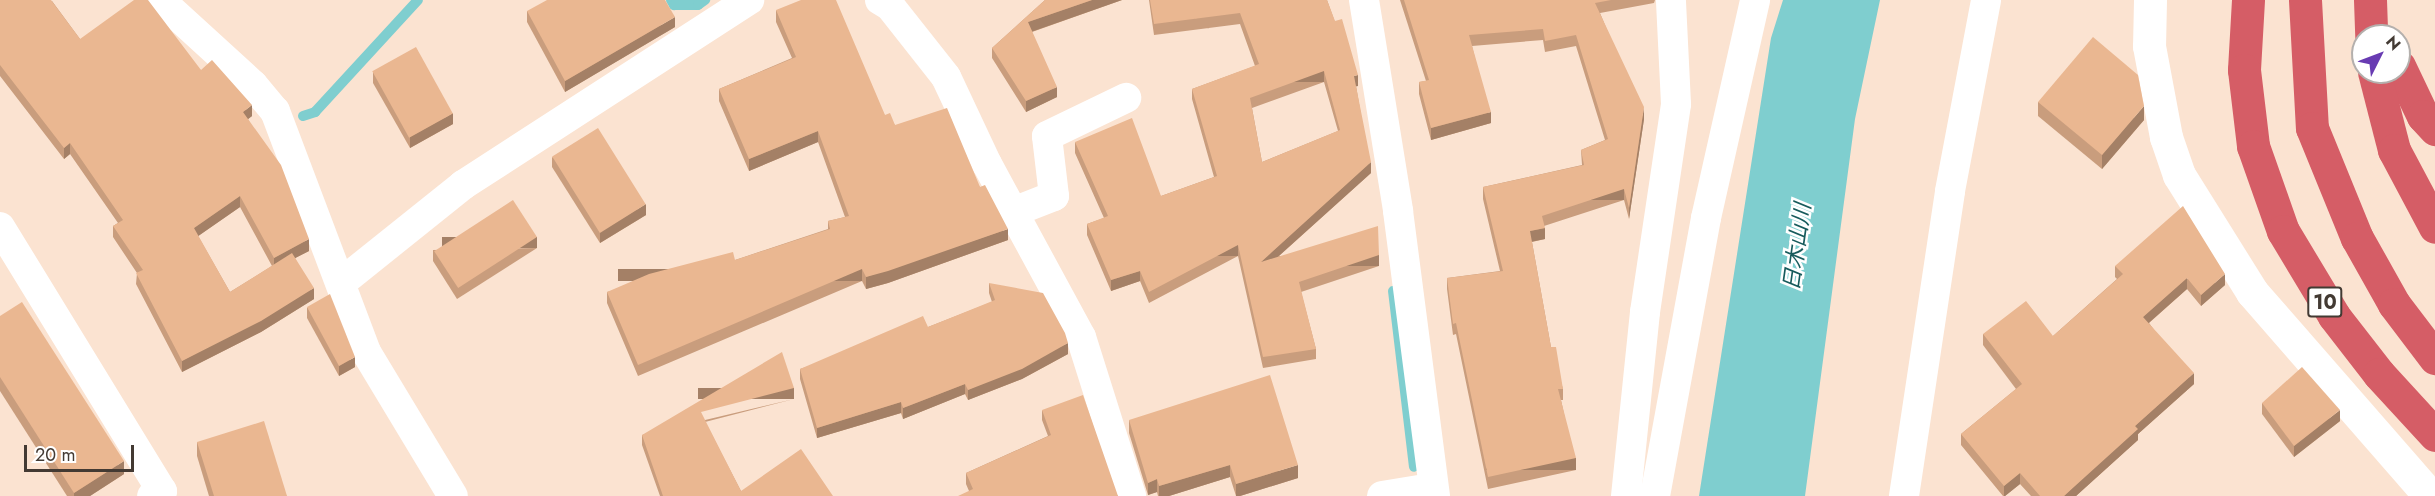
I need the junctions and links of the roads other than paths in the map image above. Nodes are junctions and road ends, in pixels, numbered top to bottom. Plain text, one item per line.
1 (160, 0) edge
2 (749, 0) edge
3 (880, 0) edge
4 (1364, 0) edge
5 (1671, 0) edge
6 (1755, 0) edge
7 (1986, 0) edge
8 (2150, 0) edge
9 (2248, 0) edge
10 (2305, 0) edge
11 (2369, 2) edge
12 (2370, 24) edge
13 (2379, 24) edge
14 (2377, 84) edge
15 (2407, 84) edge
16 (1126, 98) dead end
17 (2435, 129) edge
18 (1013, 212) junction
19 (0, 227) edge
20 (2435, 227) edge
21 (342, 282) junction
22 (2435, 358) edge
23 (2435, 435) edge
24 (1433, 492) edge
25 (152, 496) edge
26 (453, 496) edge
27 (1131, 496) edge
28 (1382, 496) edge
29 (1626, 496) edge
30 (1655, 496) edge
31 (1904, 496) edge
32 (2430, 496) edge

1 - 21 street
2 - 21 street
3 - 18 street
4 - 24 street
5 - 29 street
6 - 30 street
7 - 31 street
8 - 32 street
9 - 23 highway, 10
10 - 22 highway
11 - 12 highway
11 - 13 highway
14 - 20 highway
15 - 17 highway
16 - 18 street
18 - 27 street
19 - 25 street
21 - 26 street
24 - 28 street

